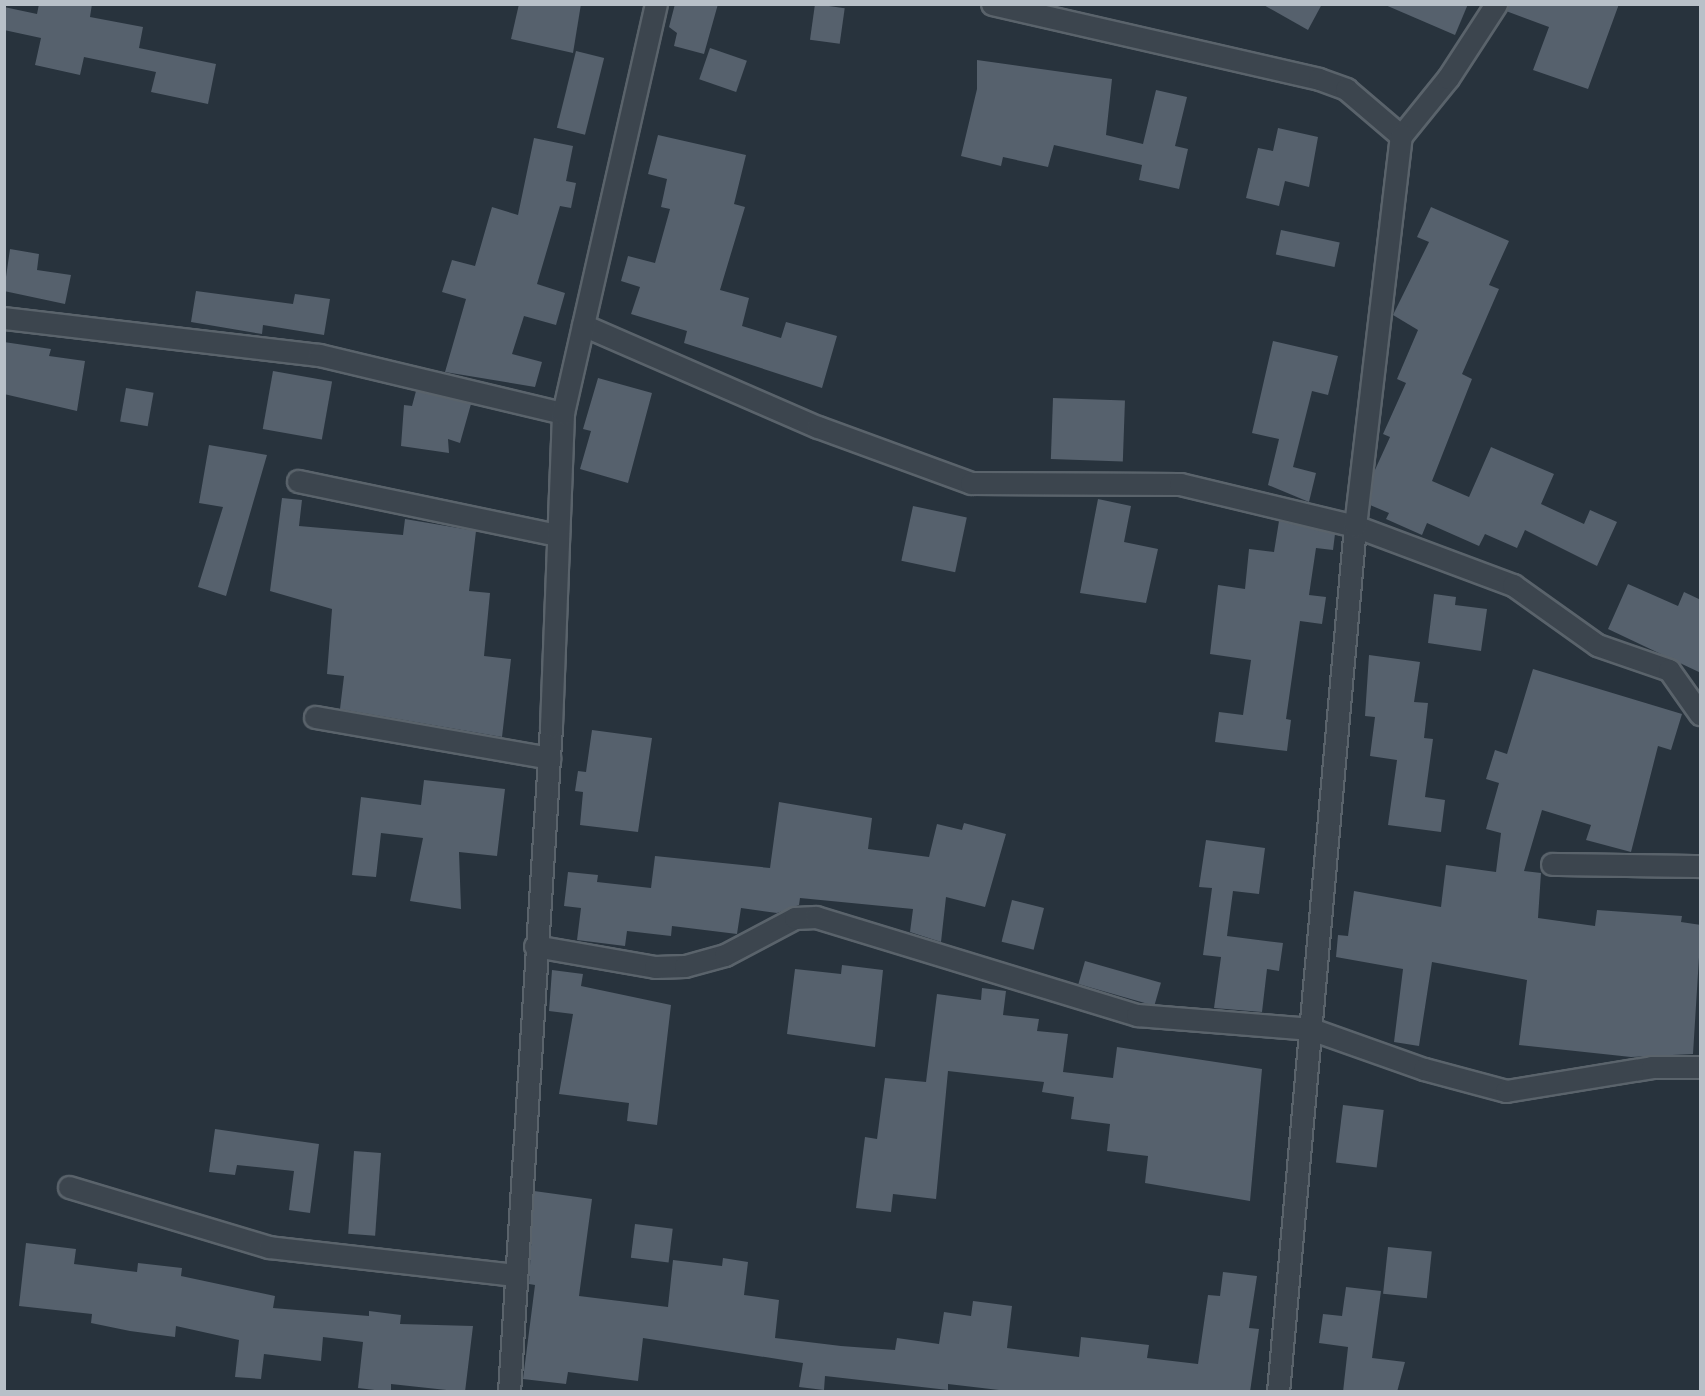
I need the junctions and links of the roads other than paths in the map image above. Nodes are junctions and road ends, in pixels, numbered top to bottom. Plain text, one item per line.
1 (656, 4) edge
2 (992, 4) edge
3 (1496, 4) edge
4 (1401, 136) junction
5 (4, 318) edge
6 (584, 326) junction
7 (563, 413) junction
8 (298, 481) dead end
9 (1356, 526) junction
10 (557, 535) junction
11 (1701, 714) edge
12 (315, 717) dead end
13 (549, 758) junction
14 (1552, 864) dead end
15 (1701, 866) edge
16 (535, 946) junction
17 (1311, 1029) junction
18 (1701, 1067) edge
19 (69, 1187) dead end
20 (515, 1275) junction
21 (509, 1392) edge
22 (1278, 1392) edge

1 - 6 street
2 - 4 street
3 - 4 street
4 - 9 street
5 - 7 street
6 - 7 street
6 - 9 street
7 - 10 street
8 - 10 street
9 - 11 street
9 - 17 street
10 - 13 street
12 - 13 street
13 - 16 street
14 - 15 street
16 - 17 street
16 - 20 street
17 - 18 street
17 - 22 street
19 - 20 street
20 - 21 street

